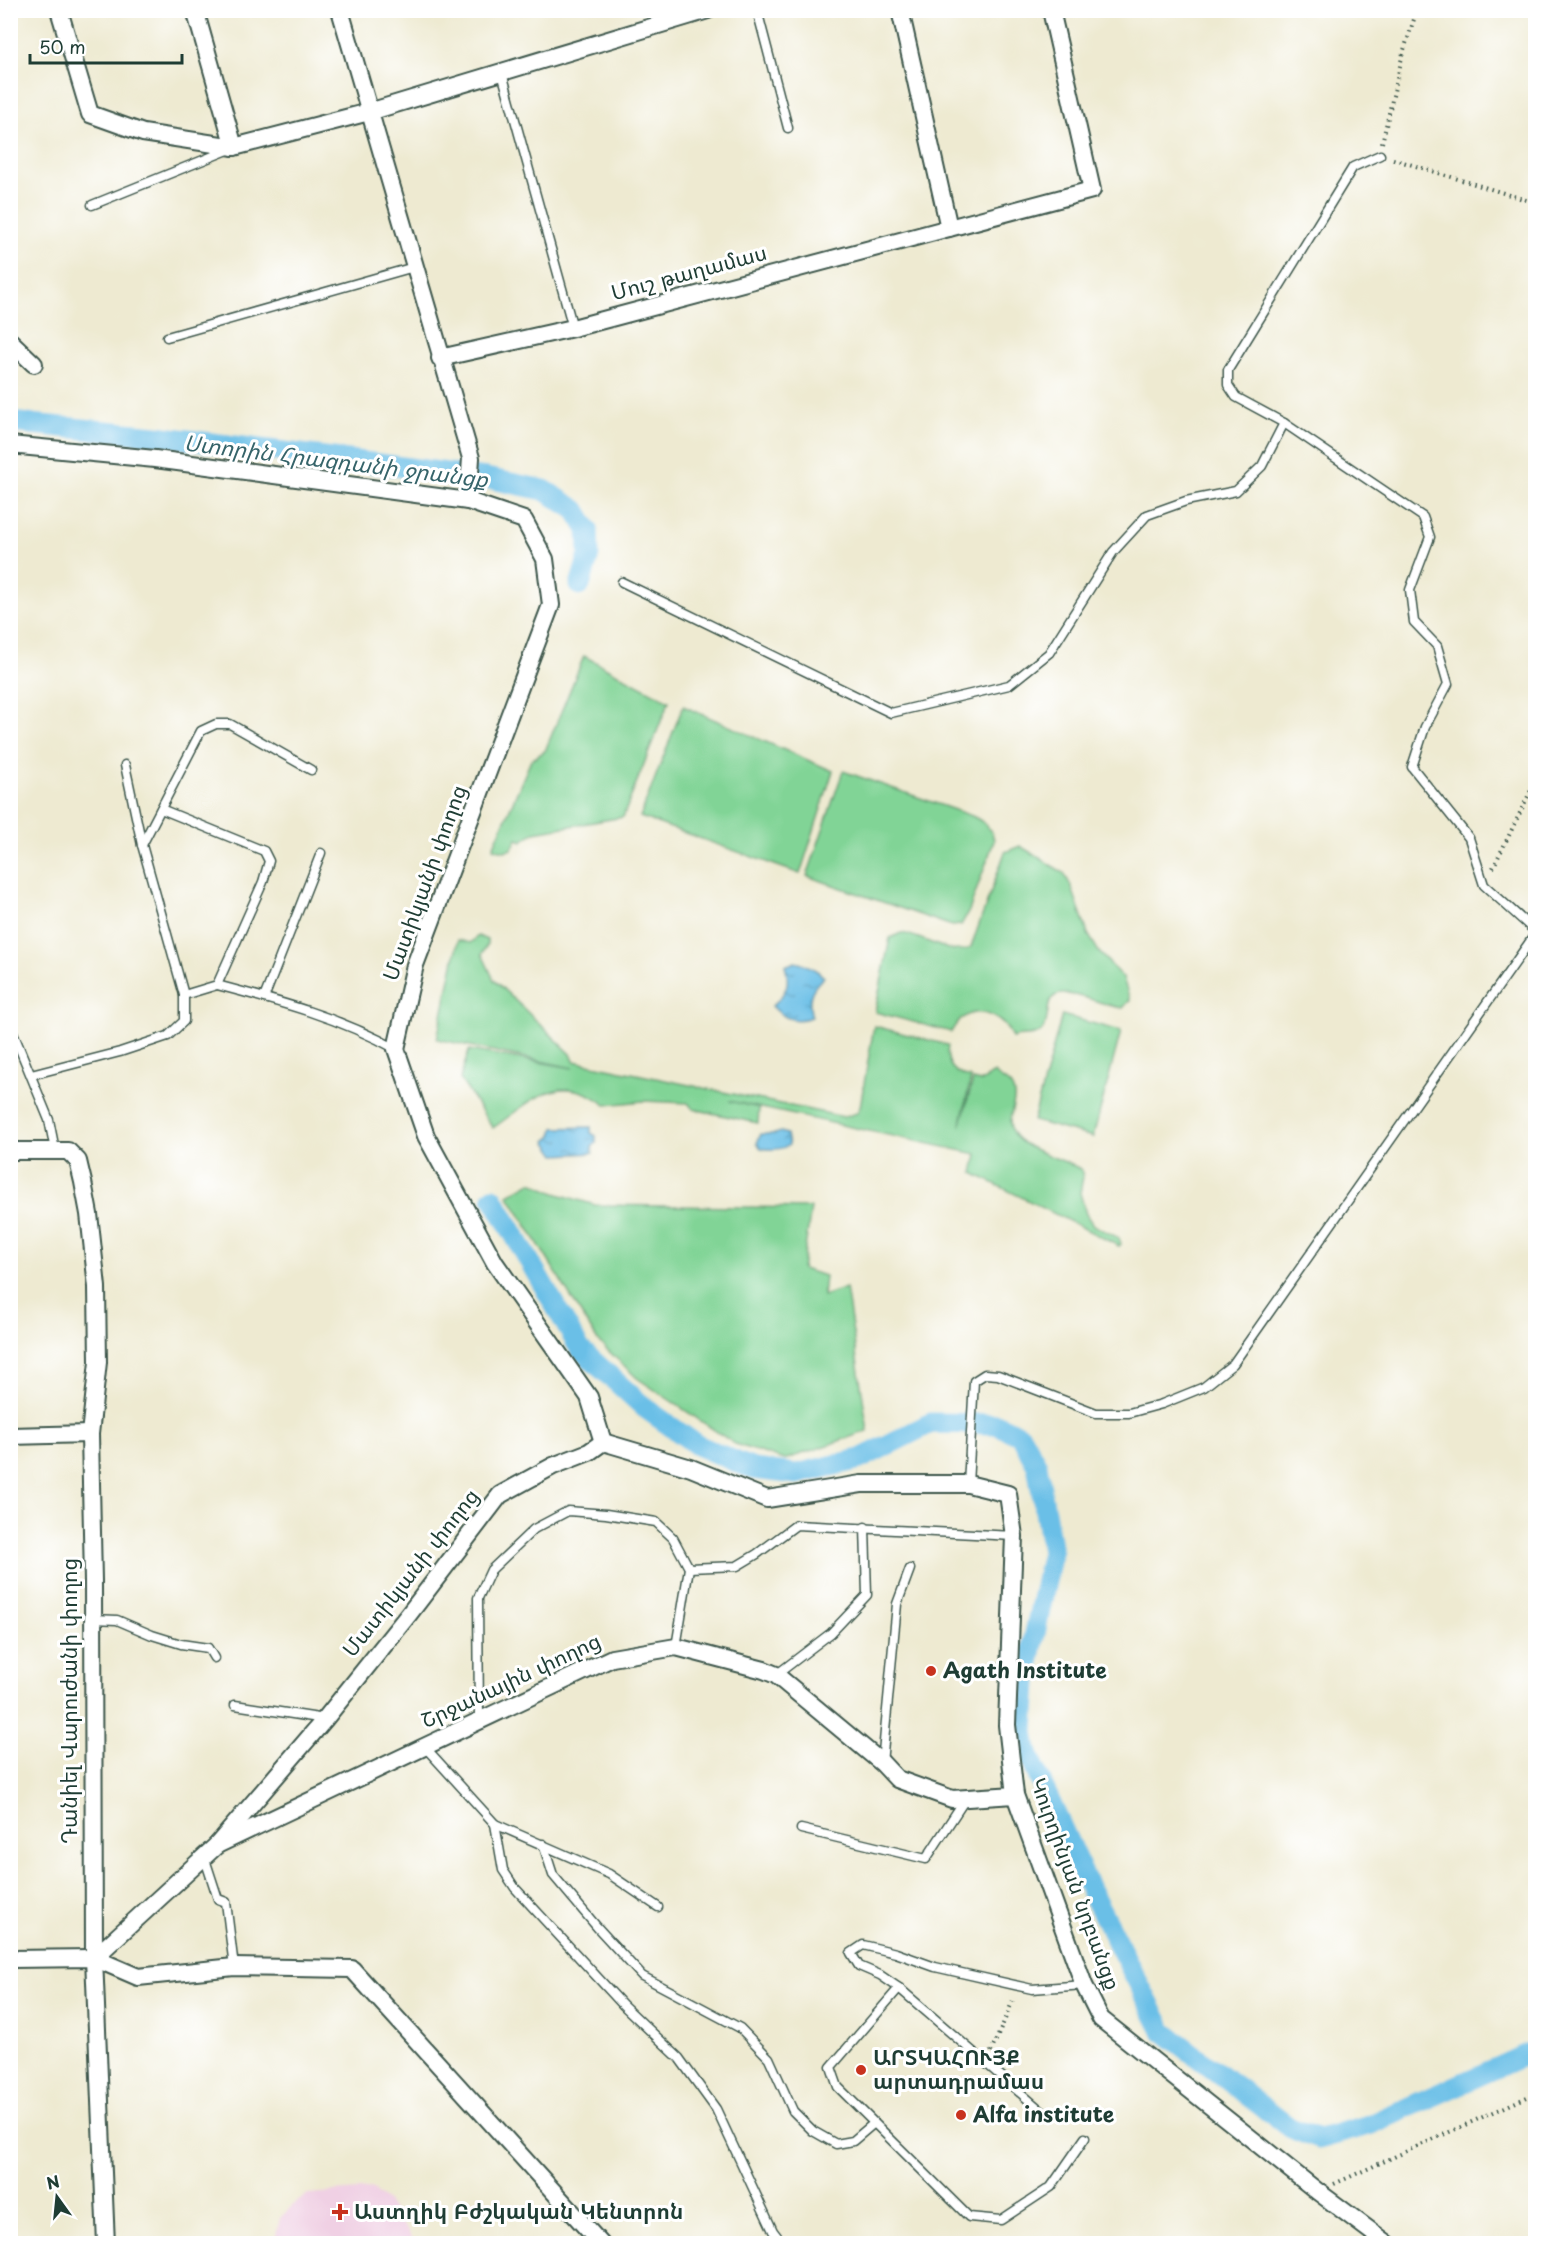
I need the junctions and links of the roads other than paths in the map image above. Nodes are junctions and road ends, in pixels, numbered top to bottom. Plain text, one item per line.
1 (59, 10) edge
2 (195, 10) edge
3 (340, 10) edge
4 (708, 10) edge
5 (757, 10) edge
6 (900, 10) edge
7 (1052, 10) edge
8 (502, 73) junction
9 (369, 112) junction
10 (788, 128) dead end
11 (234, 147) junction
12 (1380, 155) road end
13 (92, 206) dead end
14 (949, 228) junction
15 (414, 267) junction
16 (573, 328) junction
17 (167, 337) dead end
18 (10, 341) edge
19 (441, 358) junction
20 (34, 364) dead end
21 (1284, 423) junction
22 (10, 445) edge
23 (468, 501) junction
24 (622, 582) dead end
25 (125, 765) dead end
26 (312, 770) dead end
27 (161, 809) junction
28 (142, 845) junction
29 (321, 853) dead end
30 (1536, 933) edge
31 (217, 985) junction
32 (184, 995) junction
33 (264, 998) junction
34 (10, 1025) edge
35 (396, 1049) junction
36 (31, 1075) junction
37 (55, 1150) junction
38 (10, 1151) edge
39 (90, 1434) junction
40 (10, 1436) edge
41 (603, 1442) junction
42 (968, 1484) junction
43 (865, 1527) junction
44 (1014, 1536) junction
45 (690, 1568) junction
46 (910, 1569) dead end
47 (92, 1619) junction
48 (676, 1647) junction
49 (214, 1658) dead end
50 (776, 1675) junction
51 (235, 1705) dead end
52 (325, 1719) junction
53 (479, 1720) junction
54 (424, 1746) junction
55 (882, 1763) junction
56 (1015, 1795) junction
57 (966, 1798) junction
58 (495, 1824) junction
59 (801, 1828) dead end
60 (543, 1844) junction
61 (210, 1851) junction
62 (658, 1907) dead end
63 (94, 1958) junction
64 (10, 1959) edge
65 (234, 1967) junction
66 (1084, 1984) junction
67 (899, 1988) junction
68 (1046, 2115) dead end
69 (873, 2124) junction
70 (1085, 2138) dead end
71 (106, 2244) edge
72 (601, 2244) edge
73 (783, 2244) edge
74 (1388, 2244) edge

1 - 11 street
2 - 11 street
3 - 9 street
4 - 8 street
5 - 10 lane
6 - 14 street
7 - 14 street, Մուշ թաղամաս
8 - 9 street
8 - 16 lane
9 - 11 street
9 - 15 street
11 - 13 lane
12 - 21 lane
14 - 16 street, Մուշ թաղամաս
15 - 17 lane
15 - 19 street
16 - 19 street, Մուշ թաղամաս
18 - 20 street
19 - 23 street
21 - 24 lane
21 - 30 lane
22 - 23 street, Մատիկյանի փողոց
23 - 35 street, Մատիկյանի փողոց
25 - 28 lane
26 - 27 lane
27 - 28 lane
27 - 31 lane
28 - 32 lane
29 - 33 lane
30 - 42 lane
31 - 32 lane
31 - 33 lane
32 - 36 lane
33 - 35 lane
34 - 36 lane
35 - 41 street
36 - 37 lane
37 - 38 street
37 - 39 street, Դանիել Վարուժանի փողոց
39 - 40 street
39 - 47 street, Դանիել Վարուժանի փողոց
41 - 42 street, Կուրղինյան նրբանցք
41 - 52 street, Մատիկյանի փողոց
42 - 44 street, Կուրղինյան նրբանցք
43 - 44 lane
43 - 45 lane
43 - 50 lane
44 - 56 street, Կուրղինյան նրբանցք
45 - 48 lane
45 - 53 lane
46 - 55 lane
47 - 49 lane
47 - 63 street, Դանիել Վարուժանի փողոց
48 - 50 street, Շրջանային փողոց
48 - 53 street, Շրջանային փողոց
50 - 55 street, Շրջանային փողոց
51 - 52 lane
52 - 61 street, Մատիկյանի փողոց
53 - 54 street, Շրջանային փողոց
54 - 58 lane
54 - 61 street, Շրջանային փողոց
55 - 57 street, Շրջանային փողոց
56 - 57 street, Շրջանային փողոց
56 - 66 street, Կուրղինյան նրբանցք
57 - 59 lane
58 - 60 lane
58 - 73 lane
60 - 62 lane
60 - 69 lane
61 - 63 street, Մատիկյանի փողոց
61 - 65 lane
63 - 64 street
63 - 65 street
63 - 71 street, Դանիել Վարուժանի փողոց
65 - 72 street
66 - 67 lane
66 - 74 street, Կուրղինյան նրբանցք
67 - 68 lane
67 - 69 lane
69 - 70 lane

